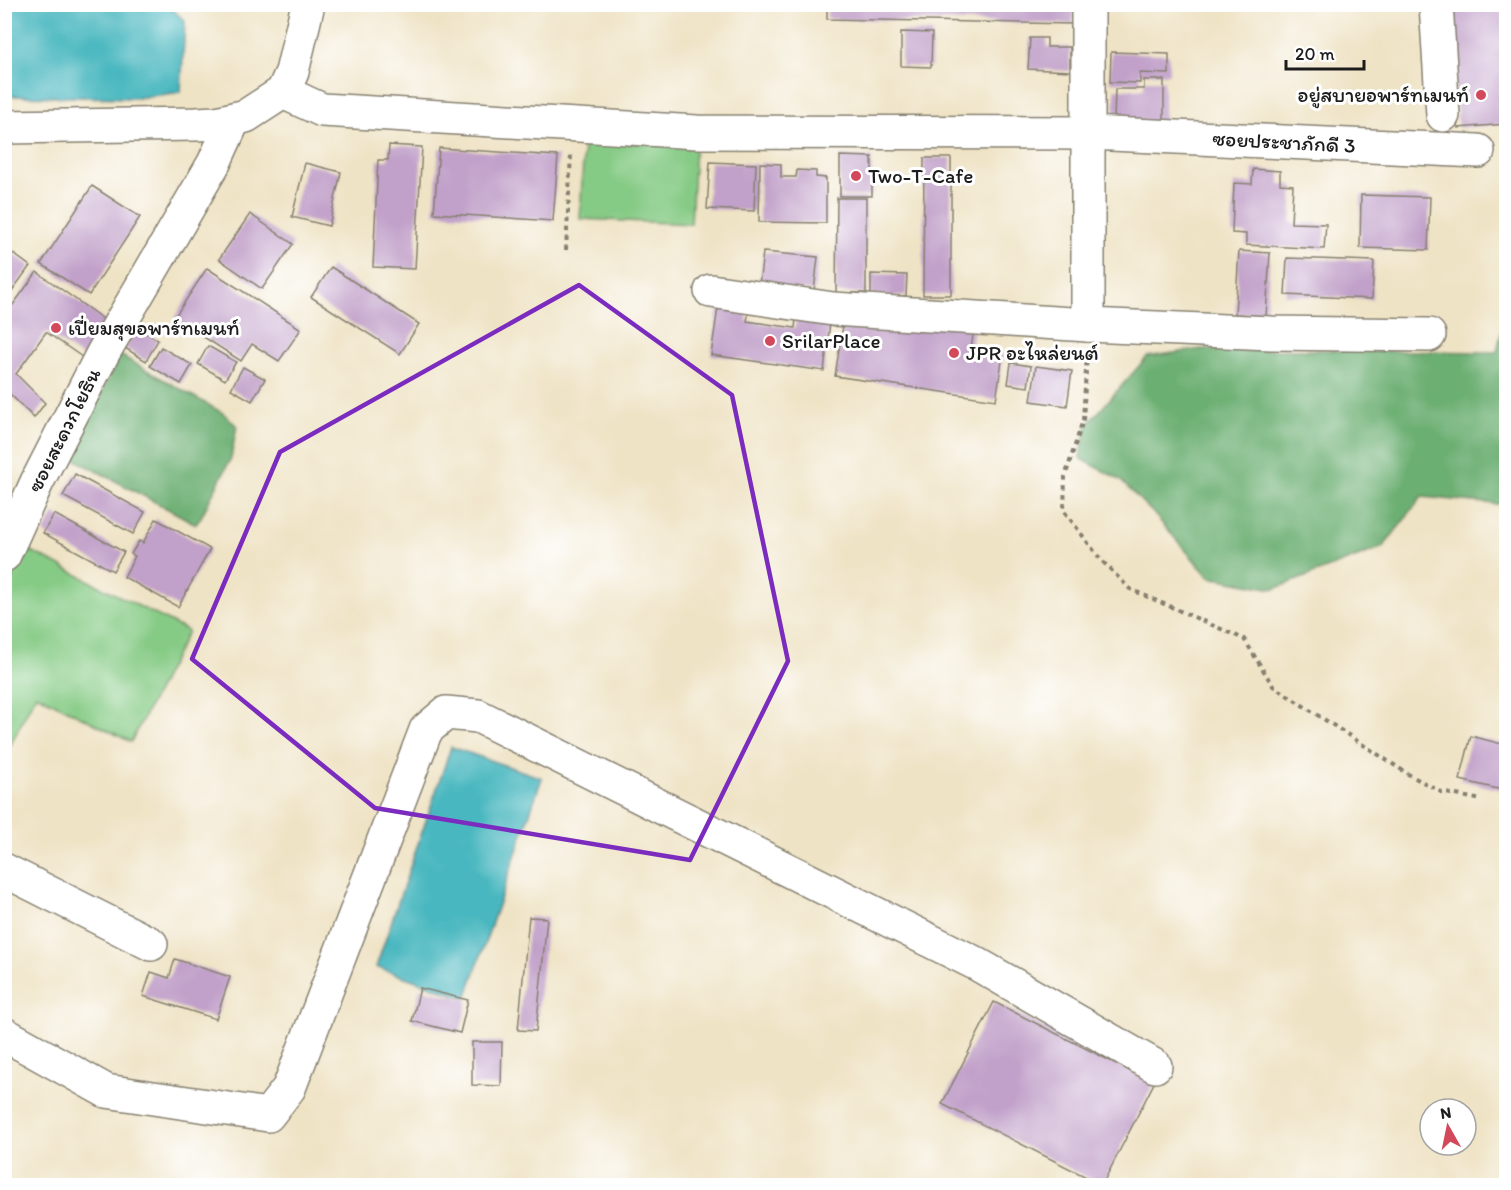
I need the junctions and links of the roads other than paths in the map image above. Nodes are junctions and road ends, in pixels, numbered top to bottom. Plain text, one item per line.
1 (308, 4) edge
2 (1088, 4) edge
3 (1436, 4) edge
4 (284, 92) junction
5 (1443, 115) dead end
6 (234, 119) junction
7 (4, 127) edge
8 (1089, 133) junction
9 (1478, 151) dead end
10 (711, 291) dead end
11 (1088, 325) junction
12 (1429, 335) dead end
13 (4, 555) edge
14 (4, 870) edge
15 (152, 944) dead end
16 (4, 1034) edge
17 (1155, 1066) dead end

1 - 4 street
2 - 8 street
3 - 5 street
4 - 6 street
4 - 8 street, ซอยประชาภักดี 3
6 - 7 street
6 - 13 street, ซอยสะดวกโยธิน
8 - 9 street, ซอยประชาภักดี 3
8 - 11 street
10 - 11 street
11 - 12 street
14 - 15 street
16 - 17 street

